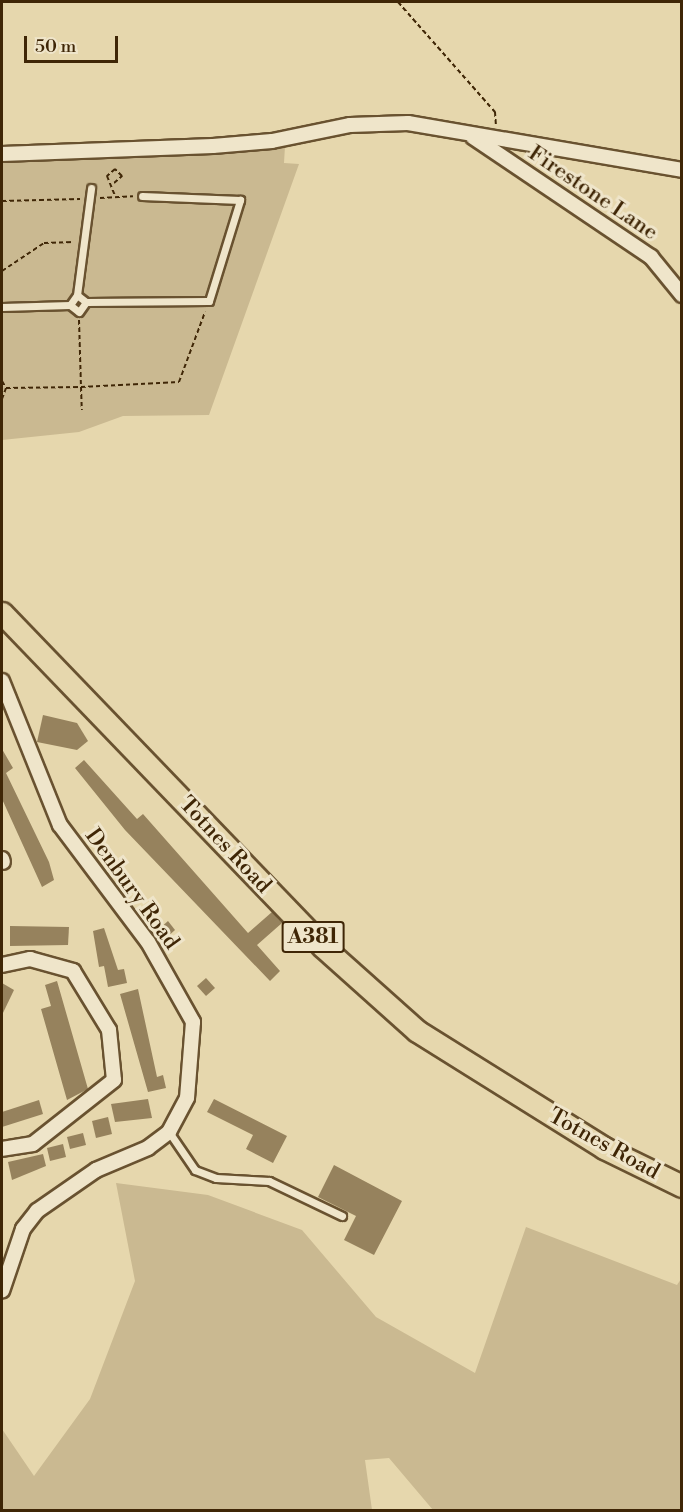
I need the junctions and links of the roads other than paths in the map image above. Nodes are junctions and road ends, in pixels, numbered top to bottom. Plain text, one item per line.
1 (472, 136) junction
2 (2, 154) edge
3 (681, 170) edge
4 (91, 188) dead end
5 (142, 196) road end
6 (77, 295) junction
7 (681, 295) edge
8 (86, 302) junction
9 (70, 305) junction
10 (2, 307) edge
11 (2, 613) edge
12 (2, 681) edge
13 (2, 965) edge
14 (169, 1132) junction
15 (2, 1149) edge
16 (681, 1186) edge
17 (342, 1216) dead end
18 (2, 1291) edge

1 - 2 street
1 - 3 street
1 - 7 street, Firestone Lane
4 - 6 lane
5 - 8 lane
6 - 8 lane
6 - 9 lane
8 - 9 lane
9 - 10 lane
11 - 16 main road, Totnes Road / A381
12 - 14 street, Denbury Road
13 - 15 street
14 - 17 lane
14 - 18 street, Denbury Road

